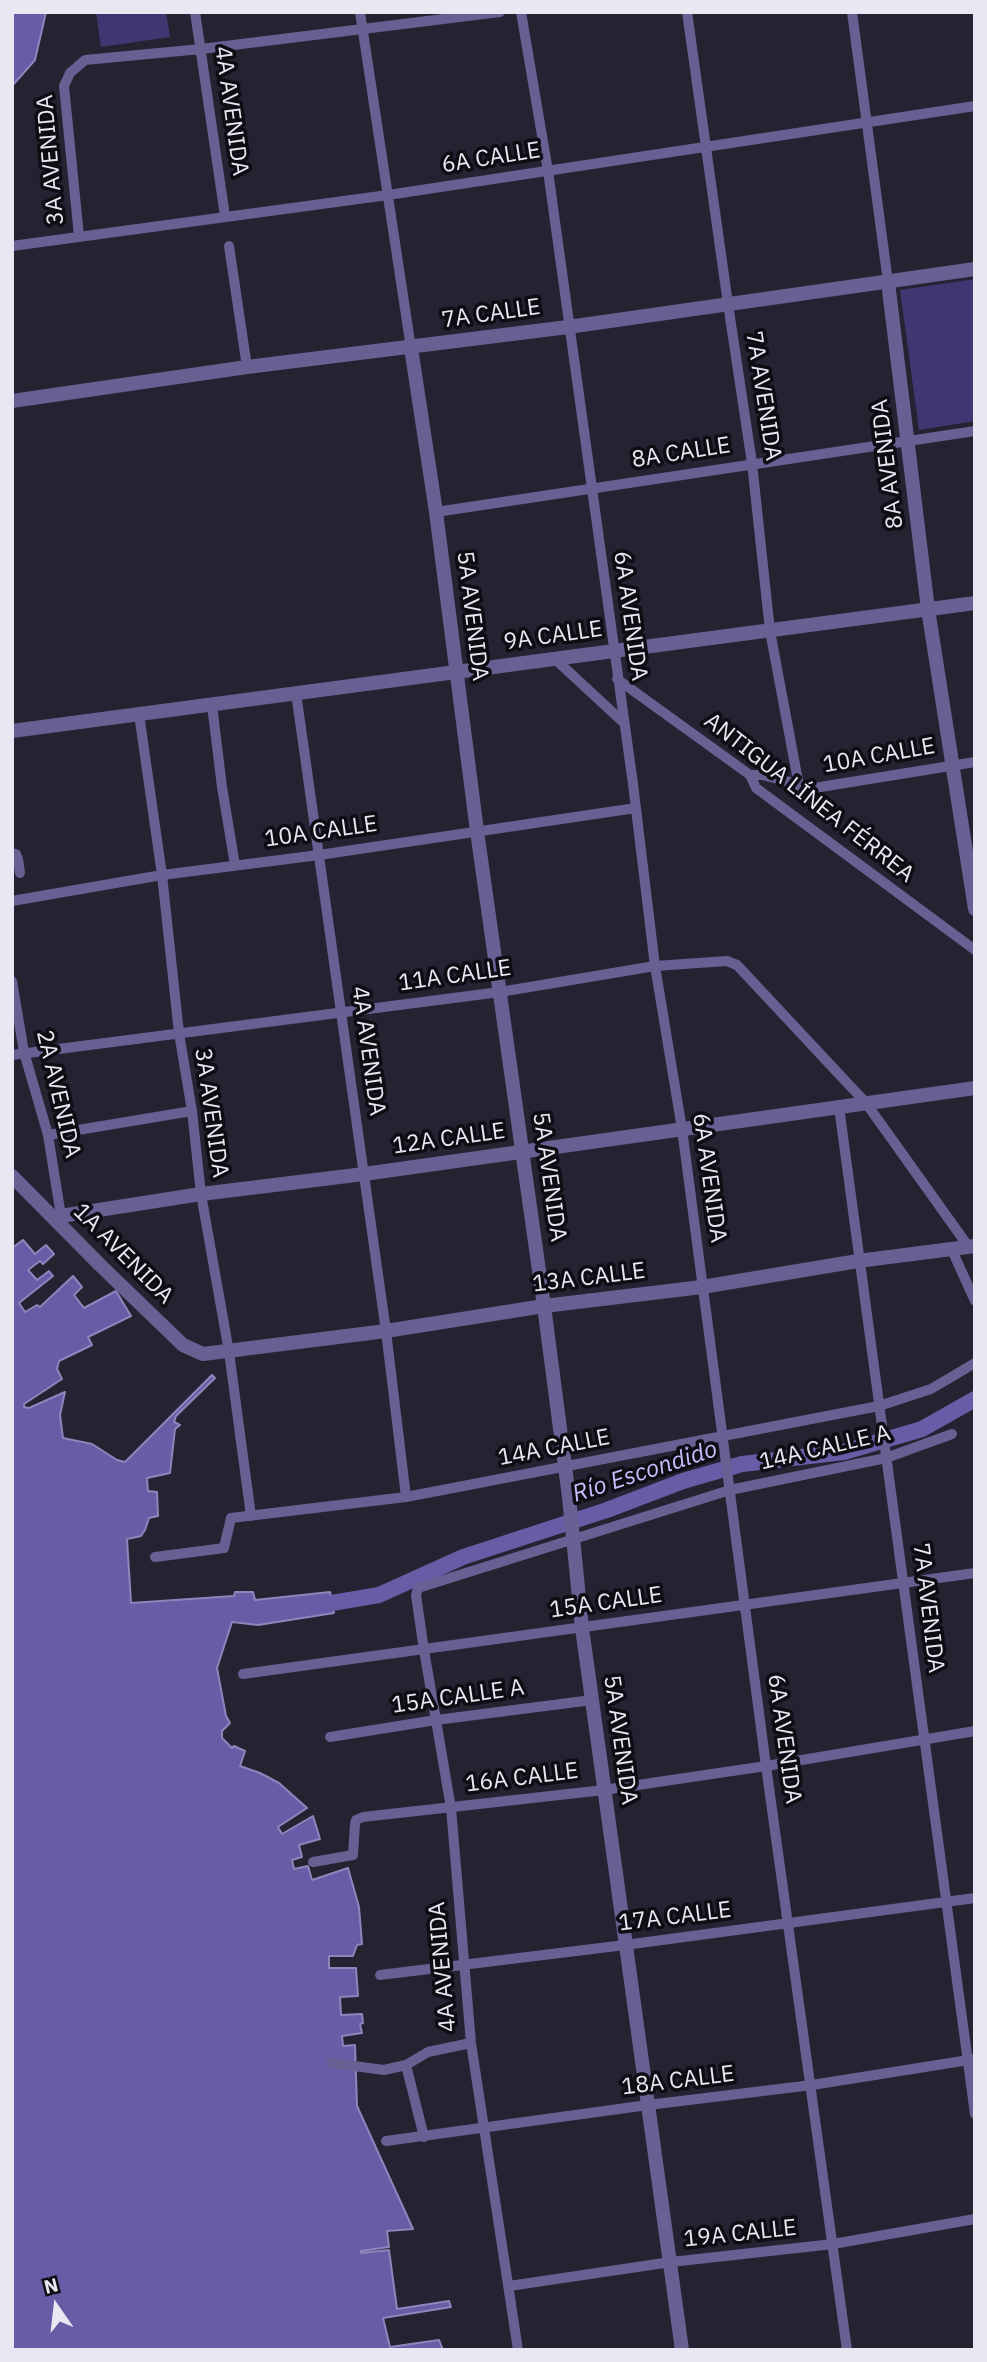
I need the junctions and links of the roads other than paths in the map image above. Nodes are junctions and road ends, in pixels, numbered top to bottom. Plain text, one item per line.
1 (195, 12) edge
2 (360, 12) edge
3 (500, 12) edge
4 (521, 12) edge
5 (687, 12) edge
6 (852, 12) edge
7 (362, 30) junction
8 (201, 49) junction
9 (975, 106) edge
10 (867, 122) junction
11 (707, 146) junction
12 (548, 171) junction
13 (388, 195) junction
14 (225, 216) junction
15 (79, 236) junction
16 (12, 246) edge
17 (229, 246) dead end
18 (975, 269) edge
19 (888, 282) junction
20 (728, 304) junction
21 (568, 327) junction
22 (411, 348) junction
23 (247, 367) junction
24 (12, 401) edge
25 (975, 432) edge
26 (909, 440) junction
27 (752, 463) junction
28 (592, 488) junction
29 (436, 512) junction
30 (975, 603) edge
31 (928, 609) junction
32 (770, 631) junction
33 (613, 651) junction
34 (555, 659) junction
35 (456, 672) junction
36 (617, 679) junction
37 (296, 693) junction
38 (212, 705) junction
39 (139, 714) junction
40 (624, 722) junction
41 (12, 731) edge
42 (975, 762) edge
43 (954, 764) junction
44 (750, 775) junction
45 (799, 786) junction
46 (636, 808) junction
47 (477, 831) junction
48 (12, 853) edge
49 (319, 855) junction
50 (235, 865) junction
51 (20, 873) dead end
52 (162, 875) junction
53 (12, 901) edge
54 (975, 909) edge
55 (975, 950) edge
56 (655, 966) junction
57 (12, 981) edge
58 (500, 992) junction
59 (342, 1013) junction
60 (179, 1033) junction
61 (24, 1052) junction
62 (12, 1055) edge
63 (975, 1088) edge
64 (866, 1103) junction
65 (839, 1107) junction
66 (192, 1111) junction
67 (682, 1129) junction
68 (48, 1135) junction
69 (522, 1152) junction
70 (364, 1174) junction
71 (12, 1176) edge
72 (201, 1194) junction
73 (58, 1217) junction
74 (971, 1246) edge
75 (951, 1248) junction
76 (858, 1261) junction
77 (702, 1287) junction
78 (975, 1301) edge
79 (544, 1306) junction
80 (386, 1331) junction
81 (229, 1352) junction
82 (208, 1354) joint
83 (975, 1363) edge
84 (879, 1406) junction
85 (952, 1434) dead end
86 (723, 1442) junction
87 (886, 1455) junction
88 (564, 1467) junction
89 (730, 1489) junction
90 (407, 1497) junction
91 (251, 1516) junction
92 (572, 1536) junction
93 (155, 1557) dead end
94 (975, 1573) edge
95 (904, 1581) junction
96 (425, 1585) joint
97 (745, 1605) junction
98 (582, 1628) junction
99 (424, 1650) junction
100 (243, 1674) dead end
101 (592, 1700) junction
102 (436, 1720) junction
103 (975, 1731) edge
104 (330, 1737) dead end
105 (925, 1738) junction
106 (766, 1766) junction
107 (604, 1790) junction
108 (451, 1808) junction
109 (313, 1862) dead end
110 (975, 1898) edge
111 (946, 1902) junction
112 (789, 1924) junction
113 (625, 1945) junction
114 (463, 1963) junction
115 (380, 1975) dead end
116 (471, 2043) junction
117 (970, 2060) edge
118 (331, 2063) dead end
119 (406, 2065) junction
120 (811, 2085) junction
121 (649, 2105) junction
122 (975, 2115) edge
123 (484, 2129) junction
124 (424, 2137) junction
125 (386, 2141) dead end
126 (975, 2218) edge
127 (833, 2245) junction
128 (671, 2262) junction
129 (509, 2286) junction
130 (518, 2350) edge
131 (682, 2350) edge
132 (847, 2350) edge

1 - 8 street, 4A AVENIDA
2 - 7 street, 5A AVENIDA
3 - 7 street
4 - 12 street, 6A AVENIDA
5 - 11 street, 7A AVENIDA
6 - 10 street, 8A AVENIDA
7 - 8 street
7 - 13 street, 5A AVENIDA
8 - 14 street, 4A AVENIDA
8 - 15 street, 3A AVENIDA
9 - 10 street, 6A CALLE
10 - 11 street, 6A CALLE
10 - 19 street, 8A AVENIDA
11 - 12 street, 6A CALLE
11 - 20 street, 7A AVENIDA
12 - 13 street, 6A CALLE
12 - 21 street, 6A AVENIDA
13 - 14 street, 6A CALLE
13 - 22 street, 5A AVENIDA
14 - 15 street, 6A CALLE
15 - 16 street, 6A CALLE
17 - 23 street
18 - 19 street, 7A CALLE
19 - 20 street, 7A CALLE
19 - 26 street, 8A AVENIDA
20 - 21 street, 7A CALLE
20 - 27 street, 7A AVENIDA
21 - 22 street, 7A CALLE
21 - 28 street, 6A AVENIDA
22 - 23 street, 7A CALLE
22 - 29 street, 5A AVENIDA
23 - 24 street, 7A CALLE
25 - 26 street, 8A CALLE
26 - 27 street, 8A CALLE
26 - 31 street, 8A AVENIDA
27 - 28 street, 8A CALLE
27 - 32 street, 7A AVENIDA
28 - 29 street, 8A CALLE
28 - 33 street, 6A AVENIDA
29 - 35 street, 5A AVENIDA
30 - 31 street, 9A CALLE
31 - 32 street, 9A CALLE
31 - 43 street, 8A AVENIDA
32 - 33 street, 9A CALLE
32 - 45 street, 7A AVENIDA
33 - 34 street, 9A CALLE
33 - 36 street, 6A AVENIDA
34 - 35 street, 9A CALLE
34 - 40 street
35 - 37 street, 9A CALLE
35 - 47 street, 5A AVENIDA
36 - 40 street, 6A AVENIDA
36 - 44 street, ANTIGUA LÍNEA FÉRREA
37 - 38 street, 9A CALLE
37 - 49 street, 4A AVENIDA
38 - 39 street, 9A CALLE
38 - 50 street
39 - 41 street, 9A CALLE
39 - 52 street, 3A AVENIDA
40 - 46 street, 6A AVENIDA
42 - 43 street, 10A CALLE
43 - 45 street, 10A CALLE
43 - 54 street, 8A AVENIDA
44 - 45 street, 10A CALLE
44 - 55 street, ANTIGUA LÍNEA FÉRREA
46 - 47 street, 10A CALLE
46 - 56 street, 6A AVENIDA
47 - 49 street, 10A CALLE
47 - 58 street, 5A AVENIDA
48 - 51 street
49 - 50 street, 10A CALLE
49 - 59 street, 4A AVENIDA
50 - 52 street, 10A CALLE
52 - 53 street, 10A CALLE
52 - 60 street, 3A AVENIDA
56 - 58 street, 11A CALLE
56 - 64 street, 11A CALLE
56 - 67 street, 6A AVENIDA
57 - 61 street, 2A AVENIDA
58 - 59 street, 11A CALLE
58 - 69 street, 5A AVENIDA
59 - 60 street, 11A CALLE
59 - 70 street, 4A AVENIDA
60 - 61 street, 11A CALLE
60 - 66 street, 3A AVENIDA
61 - 62 street, 11A CALLE
61 - 68 street, 2A AVENIDA
63 - 64 street, 12A CALLE
64 - 65 street, 12A CALLE
64 - 74 street
65 - 67 street, 12A CALLE
65 - 76 street, 7A AVENIDA
66 - 68 street
66 - 72 street, 3A AVENIDA
67 - 69 street, 12A CALLE
67 - 77 street, 6A AVENIDA
68 - 73 street, 2A AVENIDA
69 - 70 street, 12A CALLE
69 - 79 street, 5A AVENIDA
70 - 72 street, 12A CALLE
70 - 80 street, 4A AVENIDA
71 - 73 street, 1A AVENIDA
72 - 73 street, 12A CALLE
72 - 81 street, 3A AVENIDA
73 - 82 street, 1A AVENIDA
74 - 75 street, 13A CALLE
75 - 76 street, 13A CALLE
75 - 78 street
76 - 77 street, 13A CALLE
76 - 84 street, 7A AVENIDA
77 - 79 street, 13A CALLE
77 - 86 street, 6A AVENIDA
79 - 80 street, 13A CALLE
79 - 88 street, 5A AVENIDA
80 - 81 street, 13A CALLE
80 - 90 street, 4A AVENIDA
81 - 82 street, 13A CALLE
81 - 91 street, 3A AVENIDA
83 - 84 street, 14A CALLE
84 - 86 street, 14A CALLE
84 - 87 street, 7A AVENIDA
85 - 87 street, 14A CALLE A
86 - 88 street, 14A CALLE
86 - 89 street, 6A AVENIDA
87 - 89 street, 14A CALLE A
87 - 95 street, 7A AVENIDA
88 - 90 street, 14A CALLE
88 - 92 street, 5A AVENIDA
89 - 92 street, 14A CALLE A
89 - 97 street, 6A AVENIDA
90 - 91 street, 14A CALLE
91 - 93 street, 14A CALLE
92 - 96 street, 14A CALLE A
92 - 98 street, 5A AVENIDA
94 - 95 street, 15A CALLE
95 - 97 street, 15A CALLE
95 - 105 street, 7A AVENIDA
96 - 99 street, 4A AVENIDA
97 - 98 street, 15A CALLE
97 - 106 street, 6A AVENIDA
98 - 99 street, 15A CALLE
98 - 101 street, 5A AVENIDA
99 - 100 street, 15A CALLE
99 - 102 street, 4A AVENIDA
101 - 102 street, 15A CALLE A
101 - 107 street, 5A AVENIDA
102 - 104 street, 15A CALLE A
102 - 108 street, 4A AVENIDA
103 - 105 street, 16A CALLE
105 - 106 street, 16A CALLE
105 - 111 street, 7A AVENIDA
106 - 107 street, 16A CALLE
106 - 112 street, 6A AVENIDA
107 - 108 street, 16A CALLE
107 - 113 street, 5A AVENIDA
108 - 109 street, 16A CALLE
108 - 114 street, 4A AVENIDA
110 - 111 street, 17A CALLE
111 - 112 street, 17A CALLE
111 - 117 street, 7A AVENIDA
112 - 113 street, 17A CALLE
112 - 120 street, 6A AVENIDA
113 - 114 street, 17A CALLE
113 - 121 street, 5A AVENIDA
114 - 115 street, 17A CALLE
114 - 116 street, 4A AVENIDA
116 - 119 street
116 - 123 street, 4A AVENIDA
117 - 120 street, 18A CALLE
117 - 122 street, 7A AVENIDA
118 - 119 street
119 - 124 street
120 - 121 street, 18A CALLE
120 - 127 street, 6A AVENIDA
121 - 123 street, 18A CALLE
121 - 128 street, 5A AVENIDA
123 - 124 street, 18A CALLE
123 - 129 street, 4A AVENIDA
124 - 125 street, 18A CALLE
126 - 127 street, 19A CALLE
127 - 128 street, 19A CALLE
127 - 132 street, 6A AVENIDA
128 - 129 street, 19A CALLE
128 - 131 street, 5A AVENIDA
129 - 130 street, 4A AVENIDA

